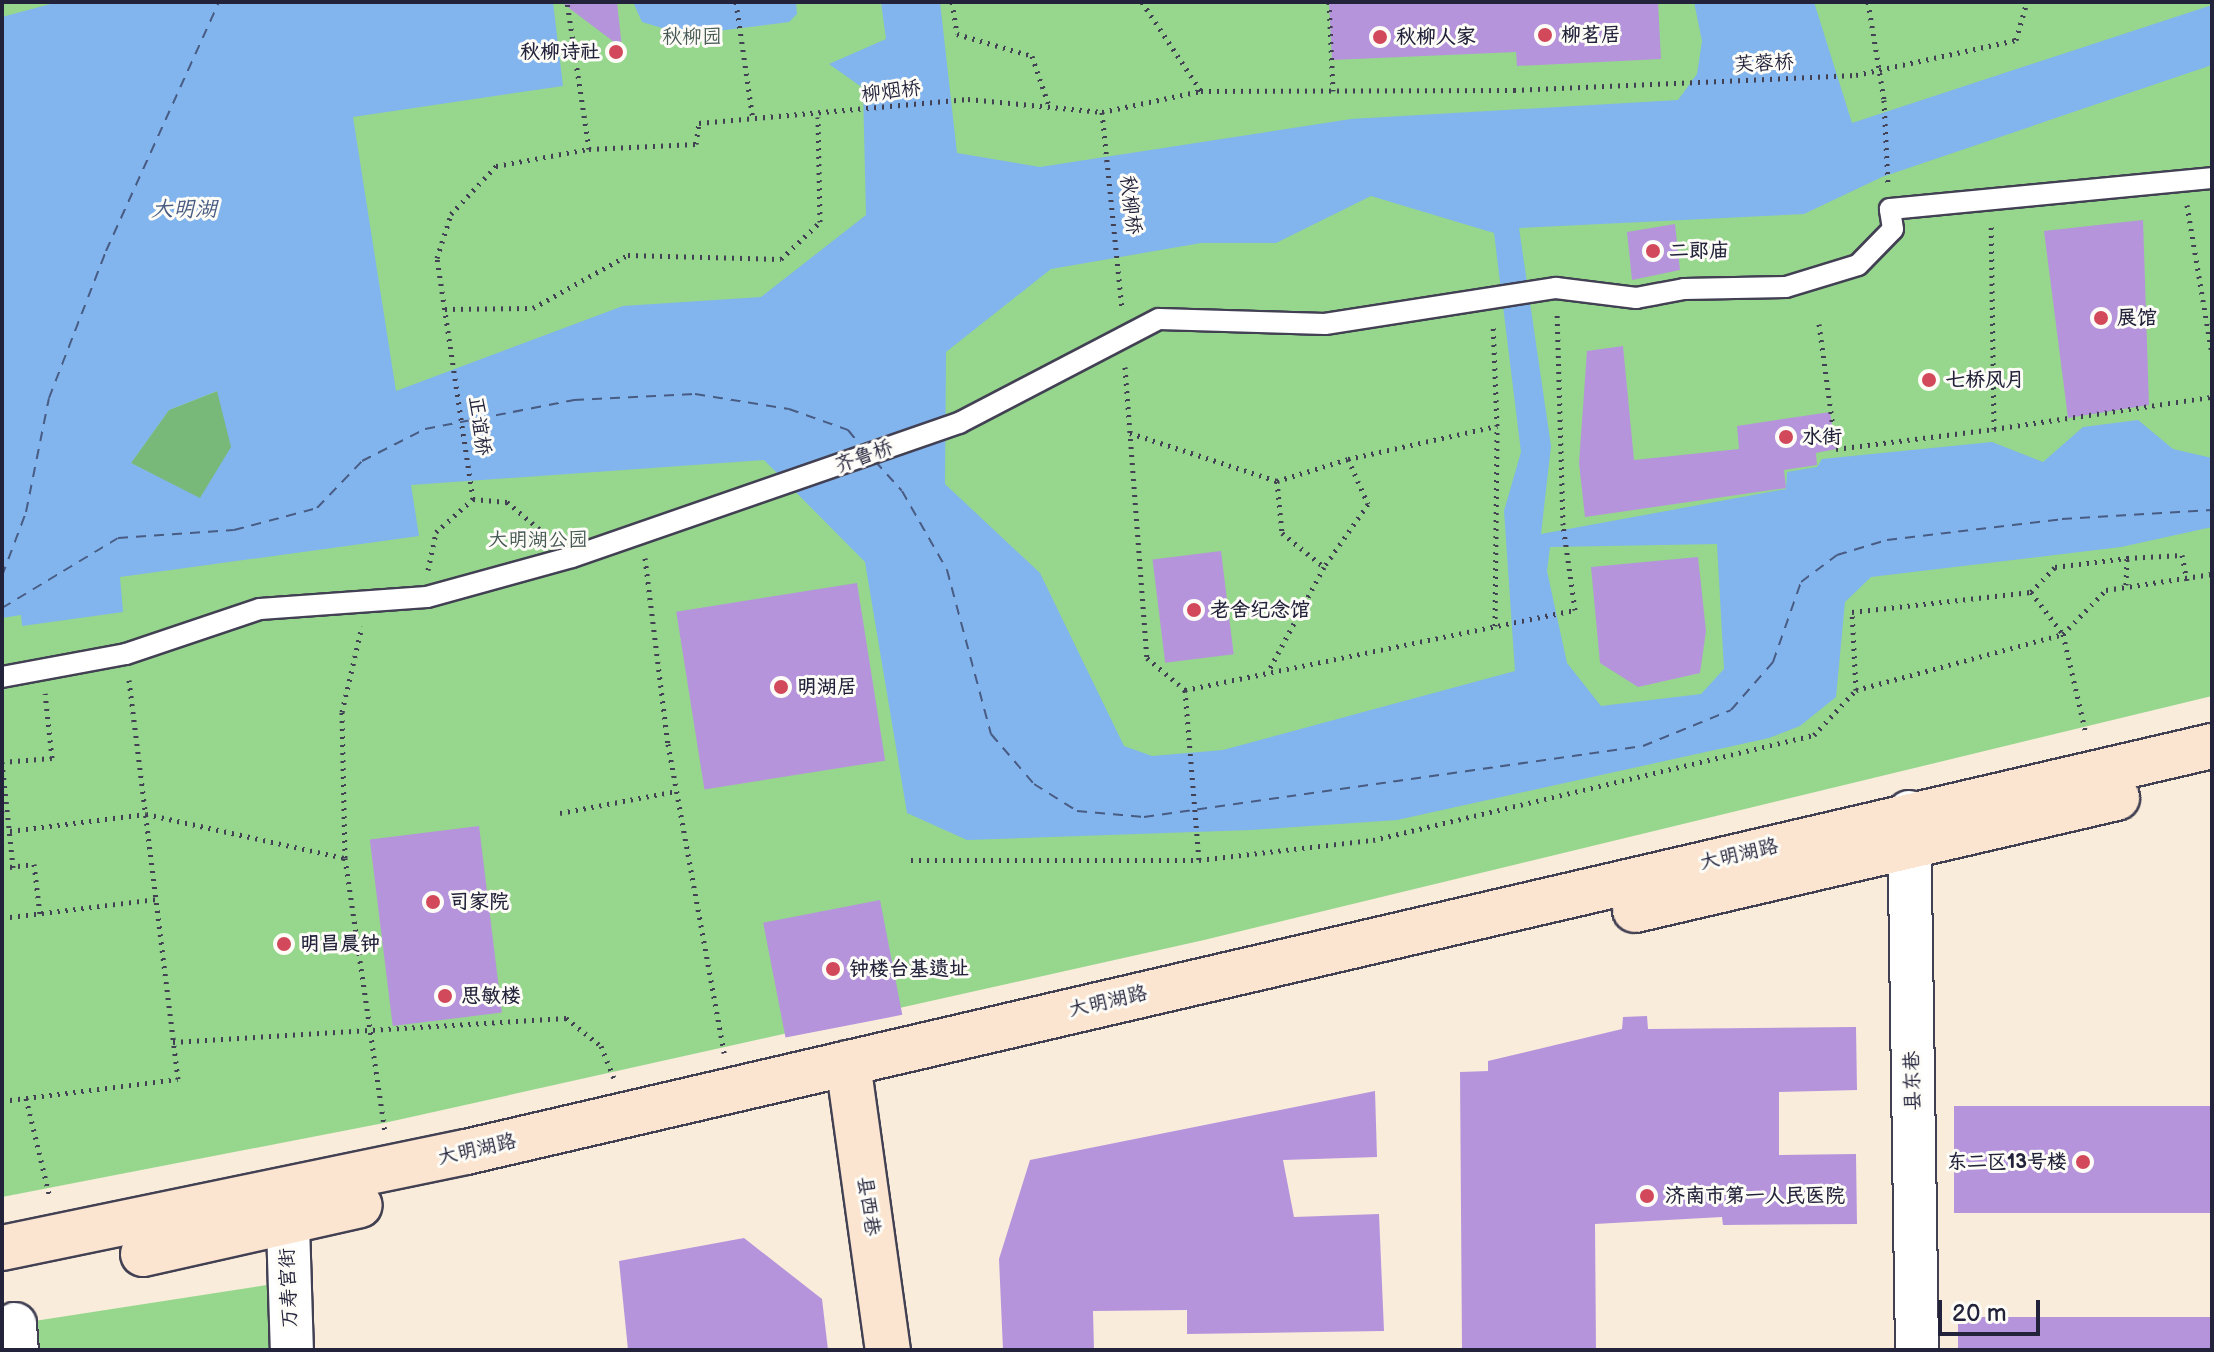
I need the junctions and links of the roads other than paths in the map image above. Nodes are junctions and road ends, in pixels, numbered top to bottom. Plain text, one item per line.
1 (2212, 178) edge
2 (2, 677) edge
3 (2212, 746) edge
4 (2212, 777) edge
5 (1910, 831) junction
6 (850, 1077) junction
7 (288, 1226) junction
8 (2, 1248) edge
9 (2, 1277) edge
10 (292, 1350) edge
11 (888, 1350) edge
12 (1917, 1350) edge

1 - 2 lane, 齐鲁桥
3 - 5 main road, 大明湖路
4 - 5 main road, 大明湖路
5 - 6 main road, 大明湖路
5 - 12 street, 县东巷
6 - 7 main road, 大明湖路
6 - 8 main road, 大明湖路
6 - 11 main road, 县西巷
7 - 9 main road, 大明湖路
7 - 10 street, 万寿宫街

